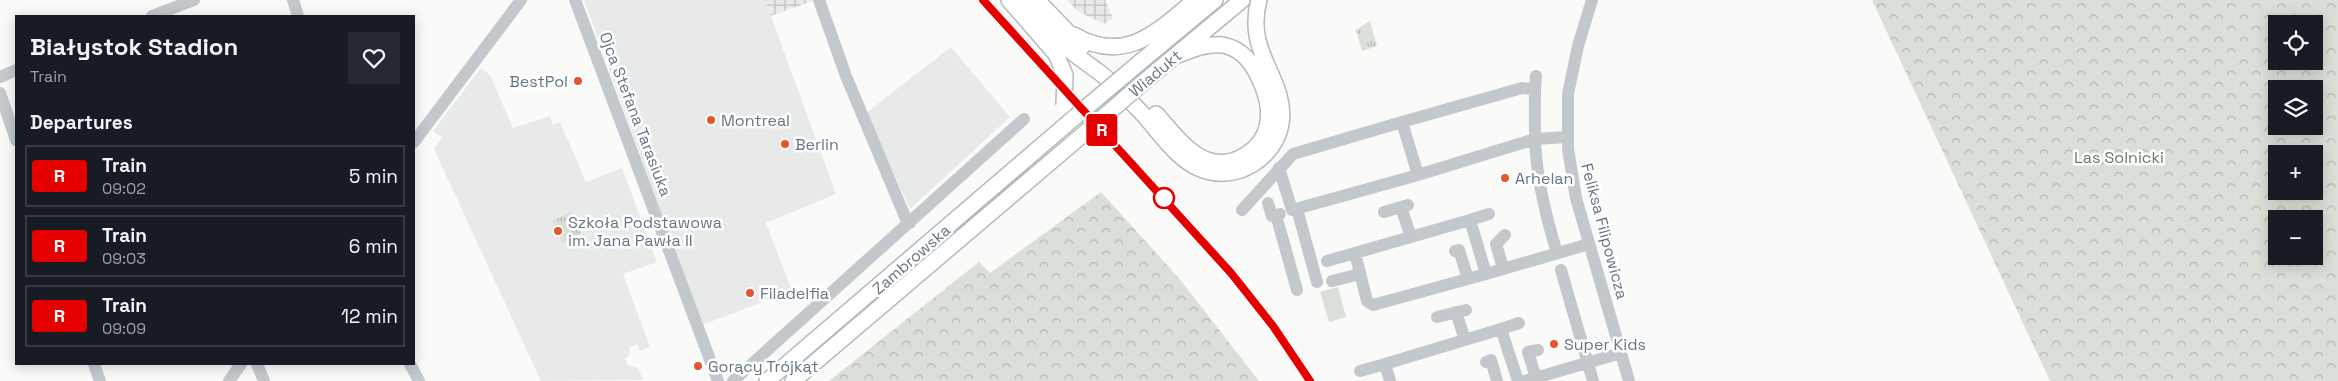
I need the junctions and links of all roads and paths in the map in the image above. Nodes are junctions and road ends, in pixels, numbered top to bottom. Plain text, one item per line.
1 (194, 0) edge
2 (293, 0) edge
3 (520, 0) edge
4 (575, 0) edge
5 (819, 0) edge
6 (1009, 0) edge
7 (1022, 0) edge
8 (1037, 0) edge
9 (1195, 0) edge
10 (1215, 0) edge
11 (1242, 0) edge
12 (1259, 0) edge
13 (1592, 0) edge
14 (155, 15) edge
15 (298, 15) edge
16 (1061, 27) junction
17 (1175, 56) junction
18 (15, 70) edge
19 (0, 77) edge
20 (0, 93) edge
21 (1024, 119) dead end
22 (1402, 122) junction
23 (1054, 136) joint
24 (15, 137) edge
25 (1567, 137) junction
26 (1535, 139) junction
27 (415, 141) edge
28 (1068, 147) joint
29 (1030, 156) junction
30 (1279, 168) junction
31 (1418, 175) junction
32 (1268, 203) dead end
33 (1242, 210) dead end
34 (1294, 210) junction
35 (1384, 212) dead end
36 (1489, 214) dead end
37 (1276, 215) junction
38 (1470, 220) junction
39 (910, 224) junction
40 (1505, 235) dead end
41 (1411, 237) junction
42 (1589, 244) junction
43 (1455, 251) dead end
44 (1355, 253) junction
45 (1556, 253) junction
46 (1327, 261) dead end
47 (1503, 268) junction
48 (1561, 270) dead end
49 (1360, 274) junction
50 (1486, 274) junction
51 (1468, 279) junction
52 (1332, 281) dead end
53 (1318, 282) dead end
54 (1297, 290) dead end
55 (1437, 317) dead end
56 (1519, 323) dead end
57 (1501, 329) junction
58 (1465, 340) junction
59 (1538, 350) dead end
60 (1621, 353) junction
61 (1486, 362) dead end
62 (1588, 363) junction
63 (1385, 364) junction
64 (94, 365) edge
65 (240, 365) edge
66 (257, 365) edge
67 (411, 365) edge
68 (1360, 371) dead end
69 (1530, 379) edge
70 (100, 381) edge
71 (229, 381) edge
72 (264, 381) edge
73 (419, 381) edge
74 (718, 381) edge
75 (732, 381) edge
76 (768, 381) edge
77 (793, 381) edge
78 (1390, 381) edge
79 (1497, 381) edge
80 (1518, 381) edge
81 (1593, 381) edge
82 (1629, 381) edge

1 - 14 street
2 - 15 street
3 - 27 street
4 - 74 street, Ojca Stefana Tarasiuka
5 - 39 street, Zambrowska
6 - 29 main road, bridge
7 - 12 main road
8 - 16 main road
9 - 16 main road
10 - 23 main road, Wiadukt, bridge
11 - 17 main road, Wiadukt
13 - 25 street, Feliksa Filipowicza
16 - 17 main road
17 - 28 main road, Wiadukt, bridge
18 - 19 street
20 - 24 street
21 - 39 street, Zambrowska
22 - 26 street
22 - 30 street
22 - 31 street
23 - 29 main road, Zambrowska
25 - 26 street
25 - 42 street, Feliksa Filipowicza
26 - 31 street
26 - 45 street
28 - 77 main road, Zambrowska
29 - 76 main road, Zambrowska
30 - 33 street
30 - 34 street
31 - 34 street
32 - 37 street
34 - 37 street
34 - 53 street
35 - 41 street
36 - 38 street
37 - 54 street
38 - 41 street
38 - 50 street
39 - 75 street, Zambrowska
40 - 47 street
41 - 44 street
42 - 45 street
42 - 60 street, Feliksa Filipowicza
43 - 51 street
44 - 46 street
44 - 49 street
45 - 47 street
47 - 50 street
48 - 62 street
49 - 51 street
49 - 52 street
50 - 51 street
55 - 58 street
56 - 57 street
57 - 58 street
57 - 80 street
58 - 63 street
59 - 69 street
60 - 62 street
60 - 82 street, Feliksa Filipowicza
61 - 79 street
62 - 69 street
62 - 81 street
63 - 68 street
63 - 78 street
64 - 70 street
65 - 71 street
66 - 72 street
67 - 73 street

